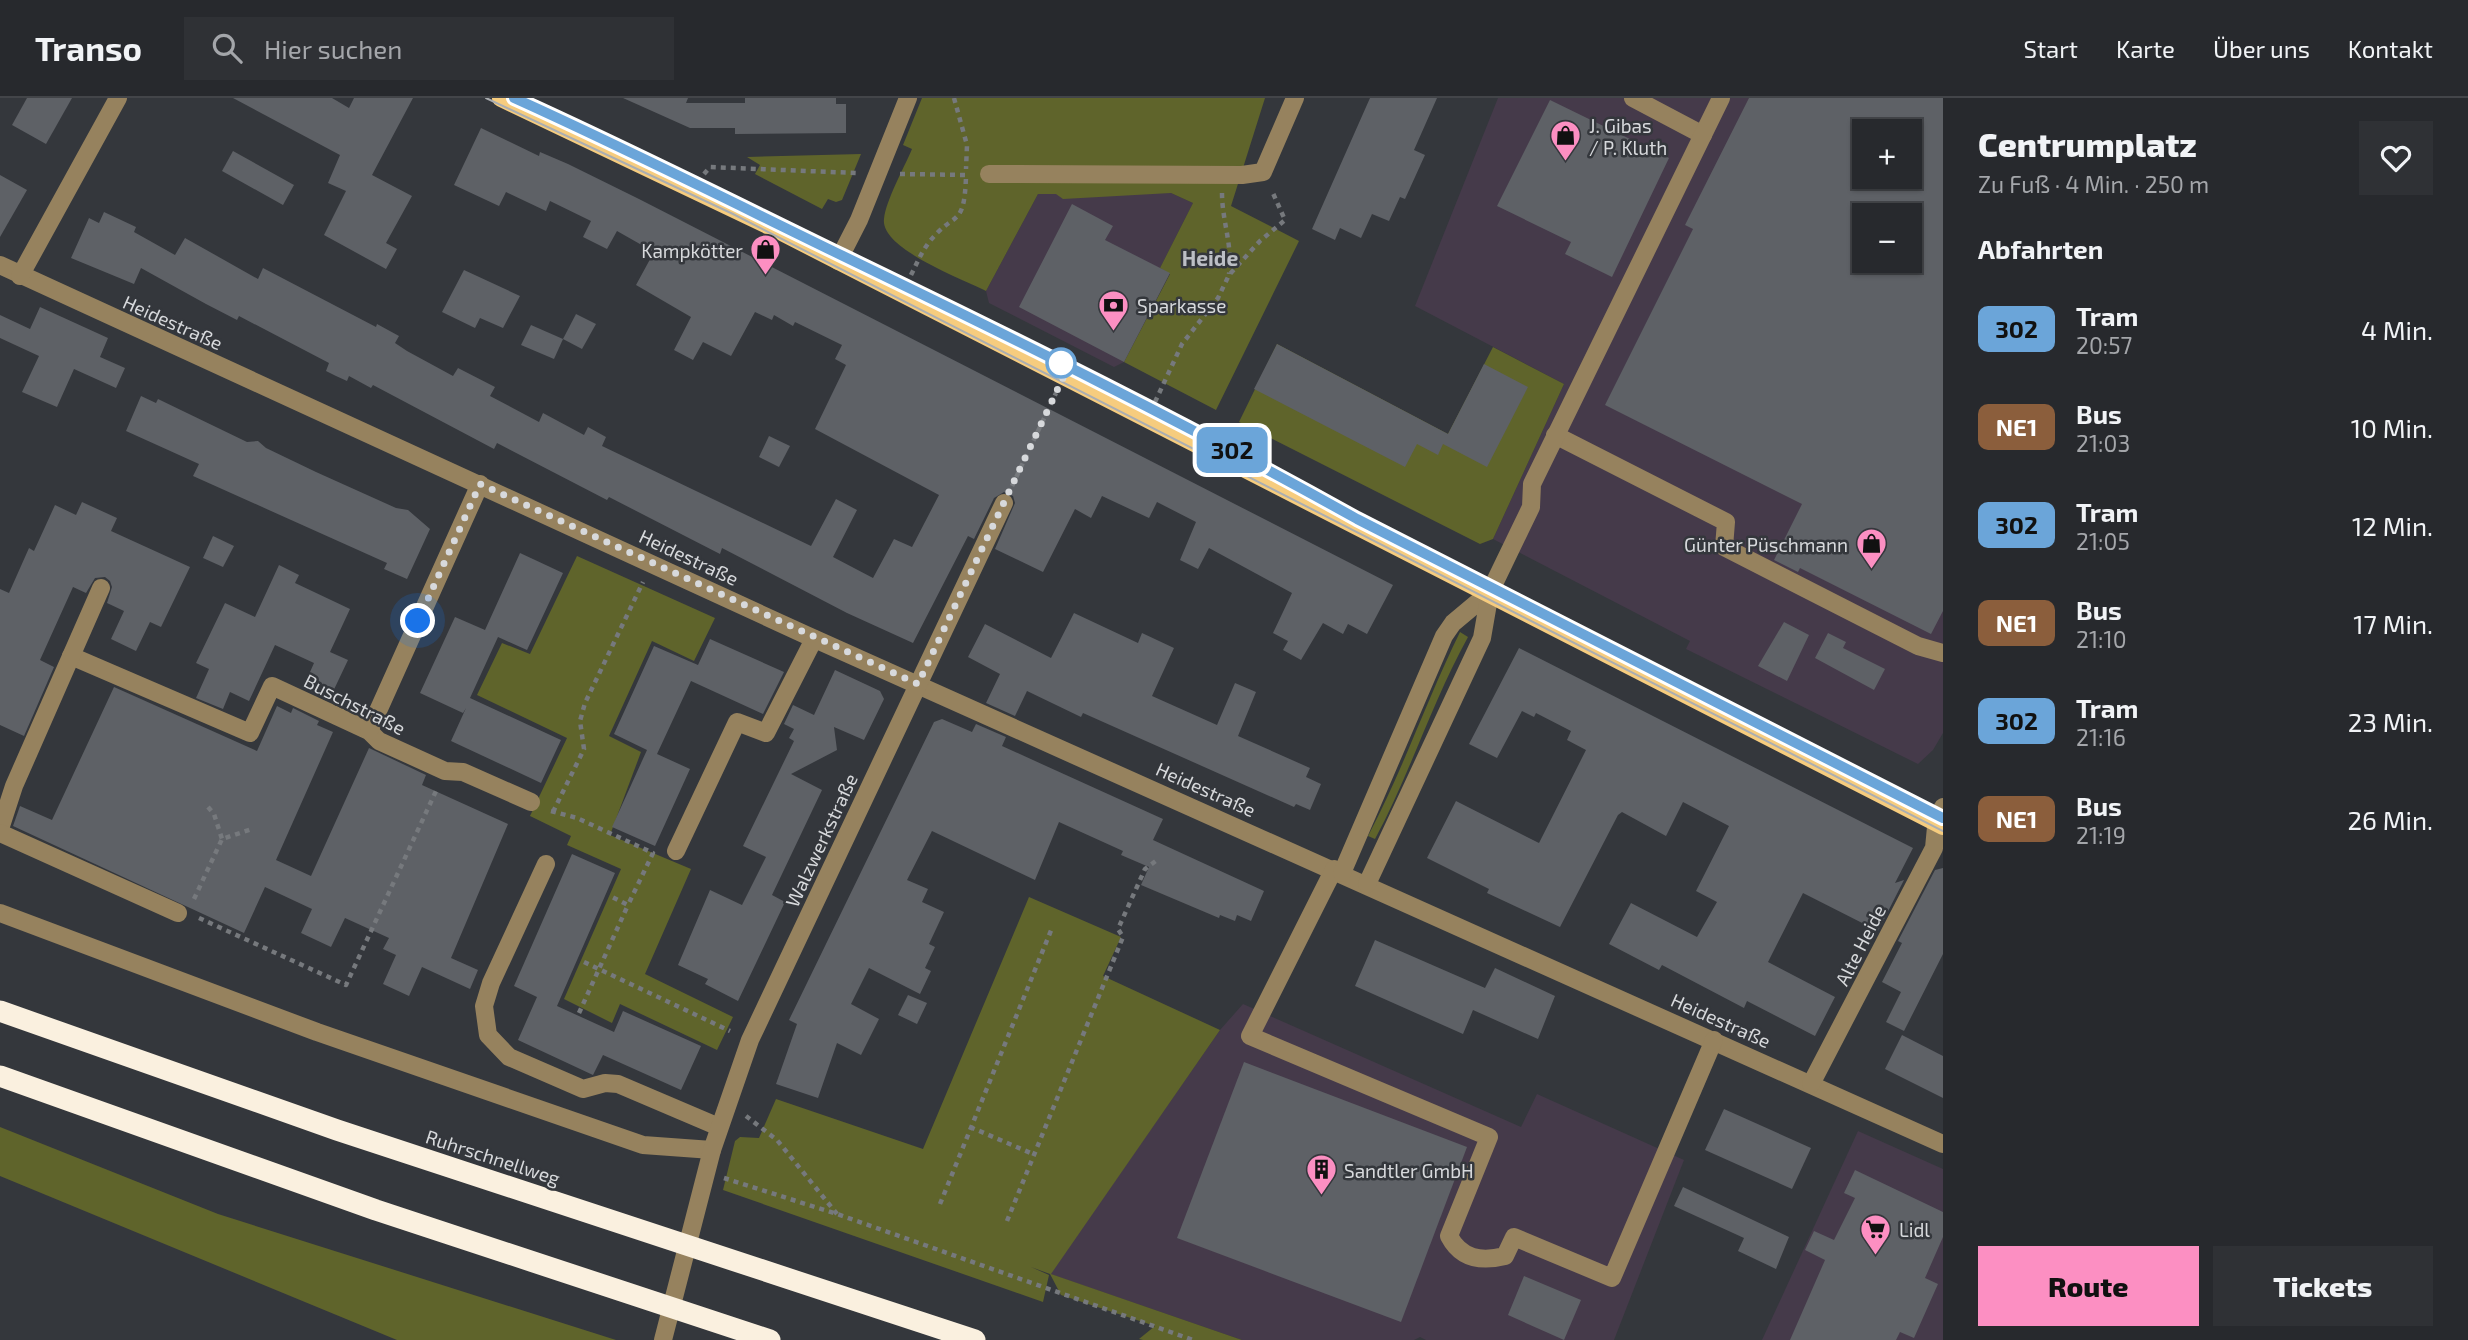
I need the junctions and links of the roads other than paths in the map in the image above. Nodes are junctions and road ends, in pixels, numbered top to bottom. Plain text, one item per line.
1 (118, 98) edge
2 (501, 98) edge
3 (908, 98) edge
4 (1295, 98) edge
5 (1633, 98) edge
6 (1721, 98) edge
7 (1703, 135) junction
8 (989, 174) road end
9 (838, 261) junction
10 (0, 265) edge
11 (20, 276) junction
12 (1555, 435) junction
13 (480, 484) junction
14 (1004, 503) road end
15 (101, 588) dead end
16 (1490, 592) junction
17 (814, 639) junction
18 (1943, 653) edge
19 (71, 656) junction
20 (918, 684) junction
21 (369, 731) junction
22 (7, 780) edge
23 (531, 802) road end
24 (1941, 819) edge
25 (0, 831) edge
26 (676, 851) dead end
27 (546, 864) dead end
28 (1338, 871) junction
29 (1367, 884) junction
30 (0, 913) edge
31 (183, 913) road end
32 (0, 1011) edge
33 (1714, 1040) junction
34 (0, 1076) edge
35 (1811, 1084) junction
36 (719, 1127) junction
37 (1943, 1144) edge
38 (712, 1150) junction
39 (663, 1340) edge
40 (769, 1340) edge
41 (975, 1340) edge

1 - 11 street
2 - 9 main road
3 - 9 street
4 - 8 street
5 - 7 street
6 - 7 street
7 - 12 street
9 - 16 main road
10 - 11 street, Heidestraße
11 - 13 street, Heidestraße
12 - 16 street
12 - 18 street
13 - 17 street, Heidestraße
13 - 21 street
14 - 20 street, Walzwerkstraße
15 - 19 street
16 - 24 main road
16 - 28 street
16 - 29 street
17 - 20 street, Heidestraße
17 - 26 street
19 - 21 street, Buschstraße
19 - 22 street
20 - 28 street, Heidestraße
20 - 36 street, Walzwerkstraße
21 - 23 street, Buschstraße
22 - 25 street
24 - 35 street, Alte Heide
25 - 31 street
27 - 36 street
28 - 29 street, Heidestraße
28 - 33 street
29 - 33 street, Heidestraße
30 - 38 street
32 - 41 highway, Ruhrschnellweg
33 - 35 street, Heidestraße
34 - 40 highway
35 - 37 street, Heidestraße
36 - 38 street, Walzwerkstraße
38 - 39 street, Walzwerkstraße

